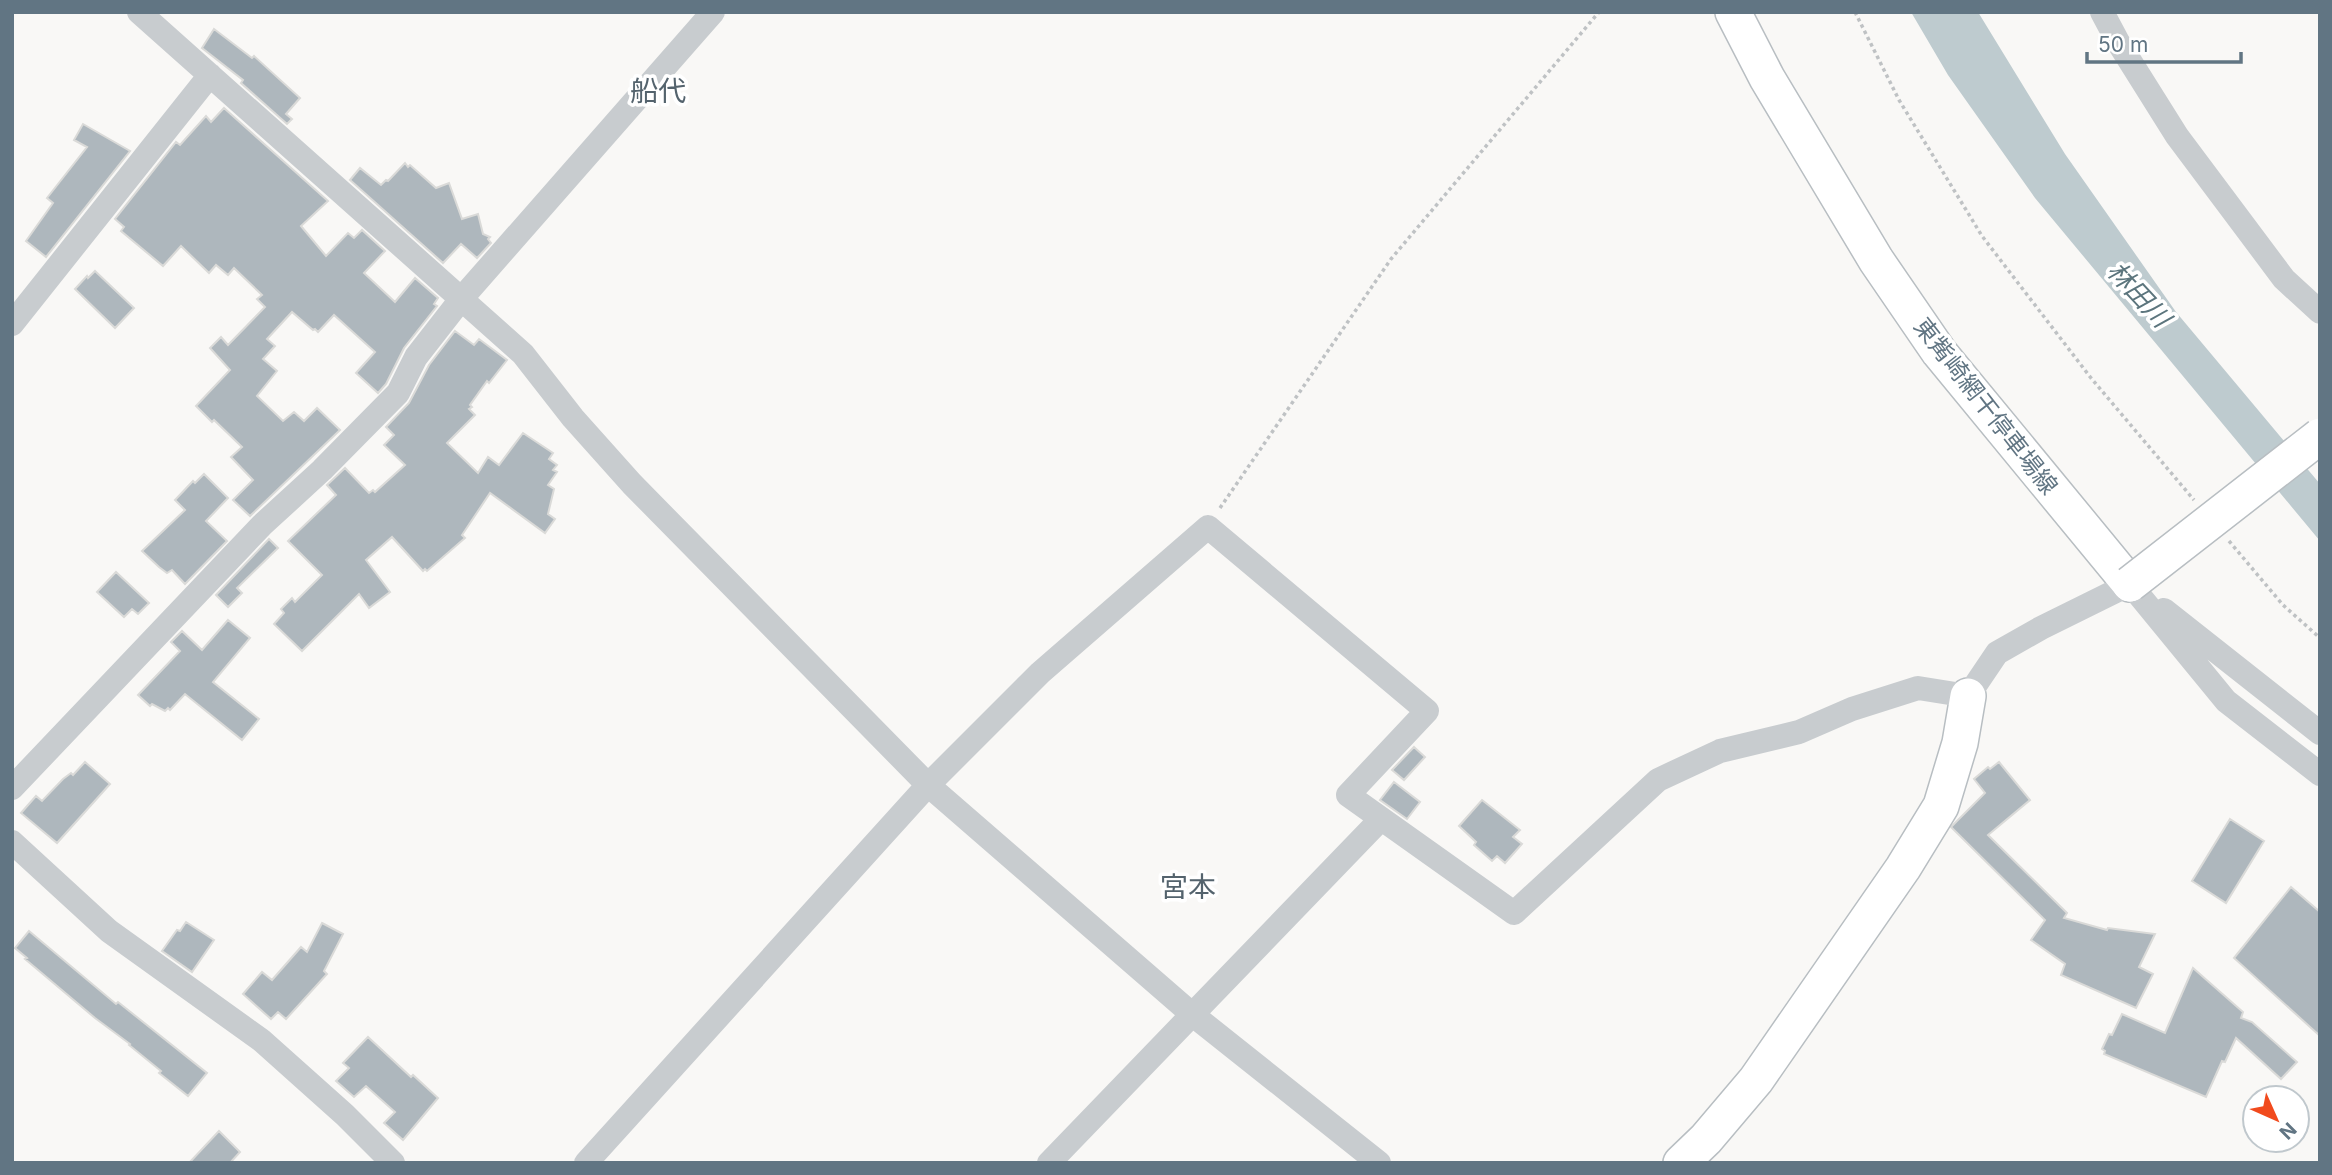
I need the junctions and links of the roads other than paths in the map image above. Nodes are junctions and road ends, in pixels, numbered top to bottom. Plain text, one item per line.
1 (139, 12) edge
2 (713, 12) edge
3 (1733, 12) edge
4 (2102, 12) edge
5 (210, 75) junction
6 (463, 298) junction
7 (2320, 312) edge
8 (12, 324) edge
9 (2320, 436) edge
10 (2130, 584) junction
11 (1968, 696) junction
12 (2320, 733) edge
13 (2320, 774) edge
14 (928, 785) junction
15 (12, 788) edge
16 (1380, 820) junction
17 (12, 842) edge
18 (1193, 1015) junction
19 (393, 1163) edge
20 (586, 1163) edge
21 (1049, 1163) edge
22 (1378, 1163) edge
23 (1681, 1163) edge

1 - 5 street
2 - 6 street
3 - 10 main road, 東觜崎網干停車場線
4 - 7 street
5 - 6 street
5 - 8 street
6 - 14 street
6 - 15 street
9 - 10 main road, bridge
10 - 11 street
10 - 12 street
10 - 13 street
11 - 16 street
11 - 23 main road
14 - 16 street
14 - 18 street
14 - 20 street
16 - 18 street
17 - 19 street
18 - 21 street
18 - 22 street

